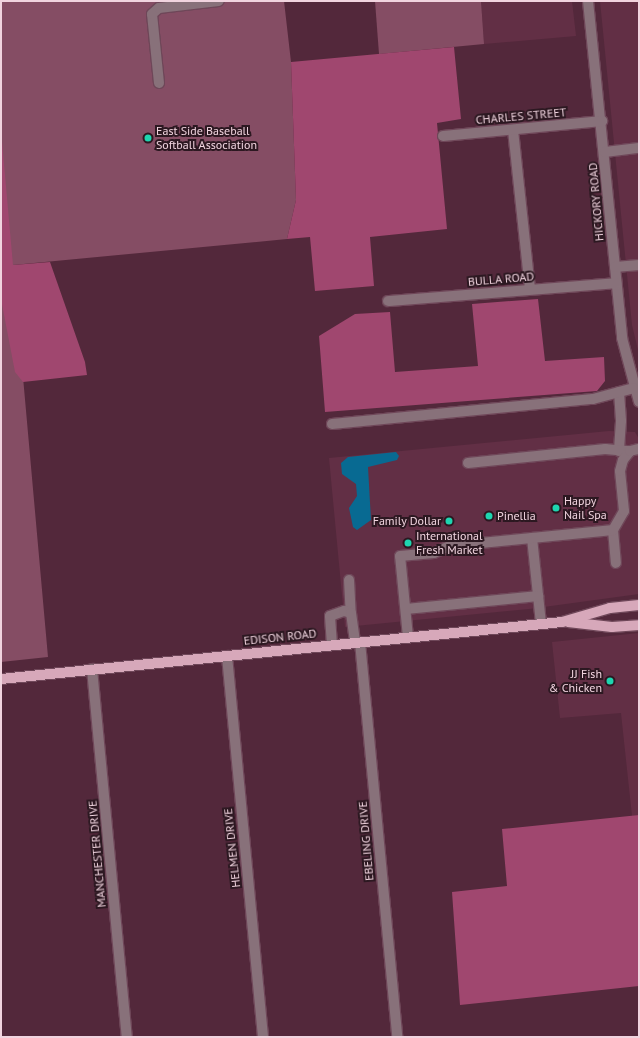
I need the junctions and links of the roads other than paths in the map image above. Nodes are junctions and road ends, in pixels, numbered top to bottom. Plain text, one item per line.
1 (219, 1) edge
2 (588, 1) edge
3 (159, 83) dead end
4 (602, 121) junction
5 (513, 130) junction
6 (443, 136) dead end
7 (639, 148) edge
8 (605, 152) junction
9 (639, 265) edge
10 (615, 267) junction
11 (616, 282) junction
12 (530, 289) junction
13 (388, 301) dead end
14 (634, 388) junction
15 (619, 392) junction
16 (639, 400) edge
17 (332, 424) dead end
18 (619, 450) junction
19 (634, 450) edge
20 (468, 463) dead end
21 (613, 530) junction
22 (532, 538) junction
23 (616, 563) dead end
24 (349, 580) dead end
25 (538, 596) junction
26 (639, 605) edge
27 (406, 609) junction
28 (351, 613) junction
29 (562, 622) junction
30 (541, 624) junction
31 (639, 624) edge
32 (408, 637) junction
33 (357, 642) junction
34 (332, 645) junction
35 (227, 656) junction
36 (92, 669) junction
37 (1, 679) edge
38 (127, 1037) edge
39 (263, 1037) edge
40 (397, 1037) edge

1 - 3 street
2 - 4 street, HICKORY ROAD
4 - 5 street, CHARLES STREET
4 - 8 street, HICKORY ROAD
5 - 6 street, CHARLES STREET
5 - 12 street
7 - 8 street
8 - 10 street, HICKORY ROAD
9 - 10 street
10 - 11 street, HICKORY ROAD
11 - 12 street, BULLA ROAD
11 - 14 street, HICKORY ROAD
12 - 13 street, BULLA ROAD
14 - 15 street
14 - 16 street, HICKORY ROAD
15 - 17 street
15 - 18 street
18 - 19 street
18 - 20 street
19 - 21 street
21 - 22 street
21 - 23 street
22 - 25 street
22 - 27 street
24 - 28 street, EBELING DRIVE
25 - 27 street
25 - 30 street
26 - 29 main road, EDISON ROAD
27 - 32 street
28 - 33 street, EBELING DRIVE
28 - 34 street
29 - 30 main road, EDISON ROAD
29 - 31 main road, EDISON ROAD
30 - 32 main road, EDISON ROAD
32 - 33 main road, EDISON ROAD
33 - 34 main road, EDISON ROAD
33 - 40 street, EBELING DRIVE
34 - 35 main road, EDISON ROAD
35 - 36 main road, EDISON ROAD
35 - 39 street, HELMEN DRIVE
36 - 37 main road, EDISON ROAD
36 - 38 street, MANCHESTER DRIVE

